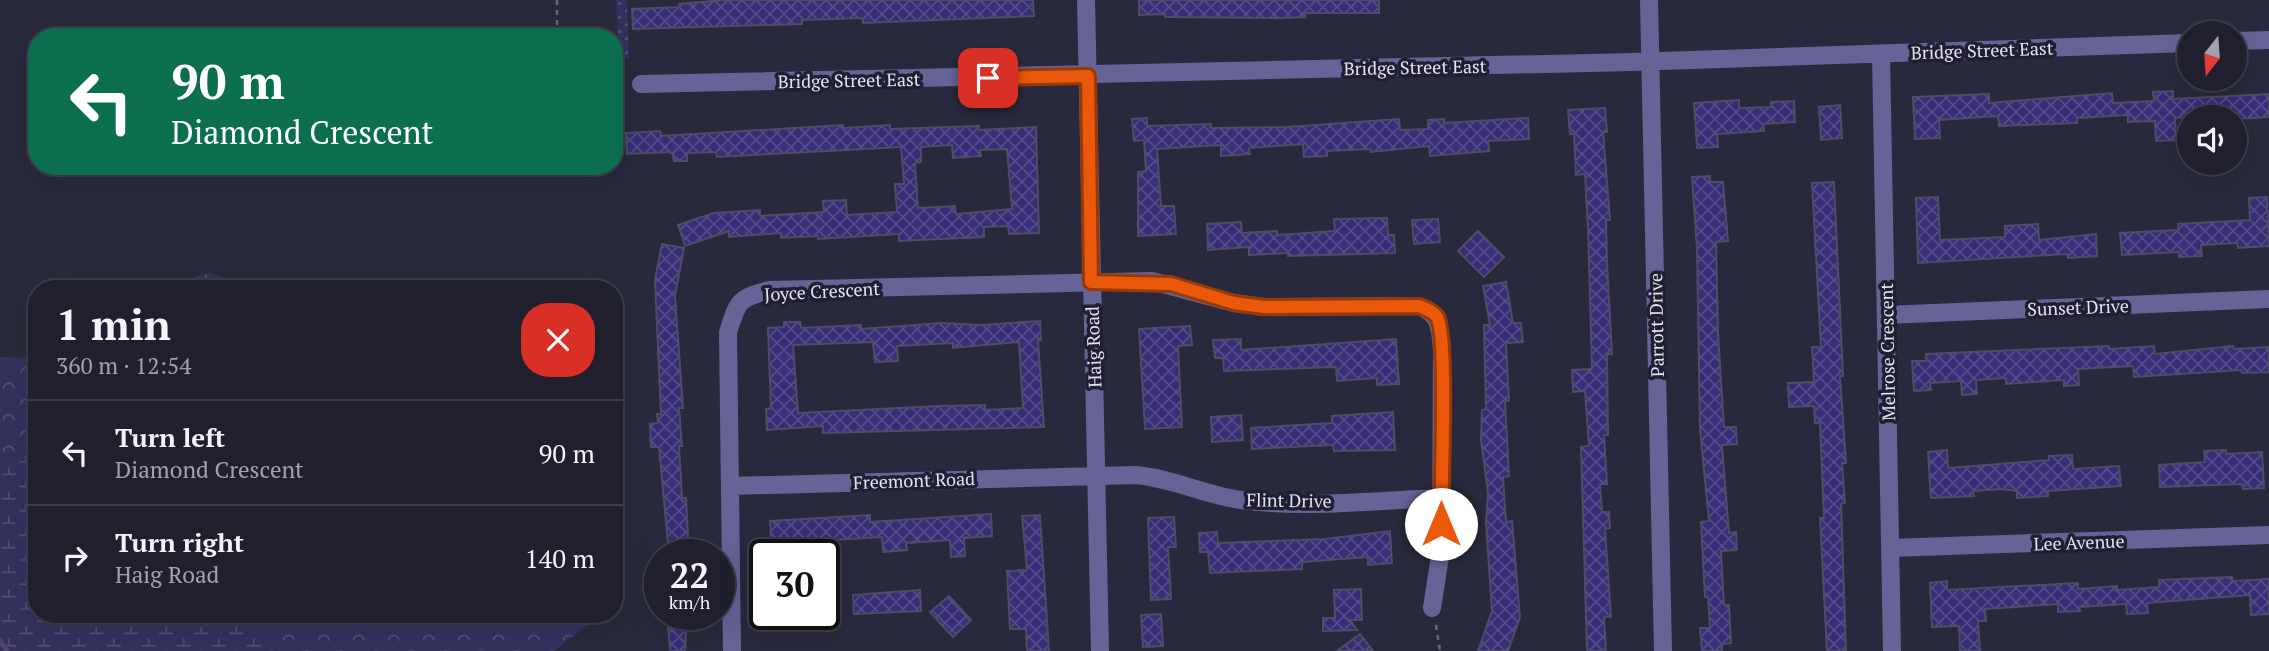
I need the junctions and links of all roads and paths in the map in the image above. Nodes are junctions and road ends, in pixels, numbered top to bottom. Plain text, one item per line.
1 (557, 0) edge
2 (1086, 0) edge
3 (1649, 0) edge
4 (557, 28) edge
5 (2269, 40) edge
6 (2247, 41) edge
7 (2177, 43) edge
8 (1881, 54) junction
9 (1651, 61) junction
10 (1088, 76) junction
11 (641, 84) dead end
12 (1091, 282) junction
13 (2269, 299) edge
14 (1886, 315) junction
15 (1097, 475) junction
16 (731, 486) junction
17 (1441, 498) junction
18 (2269, 535) edge
19 (1889, 548) junction
20 (1433, 608) joint
21 (732, 651) edge
22 (1100, 651) edge
23 (1440, 651) edge
24 (1663, 651) edge
25 (1892, 651) edge

1 - 4 path
2 - 10 street, Haig Road
3 - 9 street, Parrott Drive
5 - 6 street
7 - 8 street, Bridge Street East
8 - 9 street, Bridge Street East
8 - 14 street, Melrose Crescent
9 - 10 street, Bridge Street East
9 - 24 street, Parrott Drive
10 - 11 street, Bridge Street East
10 - 12 street, Haig Road
12 - 15 street, Haig Road
12 - 16 street, Joyce Crescent
12 - 17 street, Joyce Crescent
13 - 14 street, Sunset Drive
14 - 19 street, Melrose Crescent
15 - 16 street, Freemont Road
15 - 17 street, Flint Drive
15 - 22 street, Haig Road
16 - 21 street, Joyce Crescent
17 - 20 street, Joyce Crescent
18 - 19 street, Lee Avenue
19 - 25 street, Melrose Crescent
20 - 23 path

